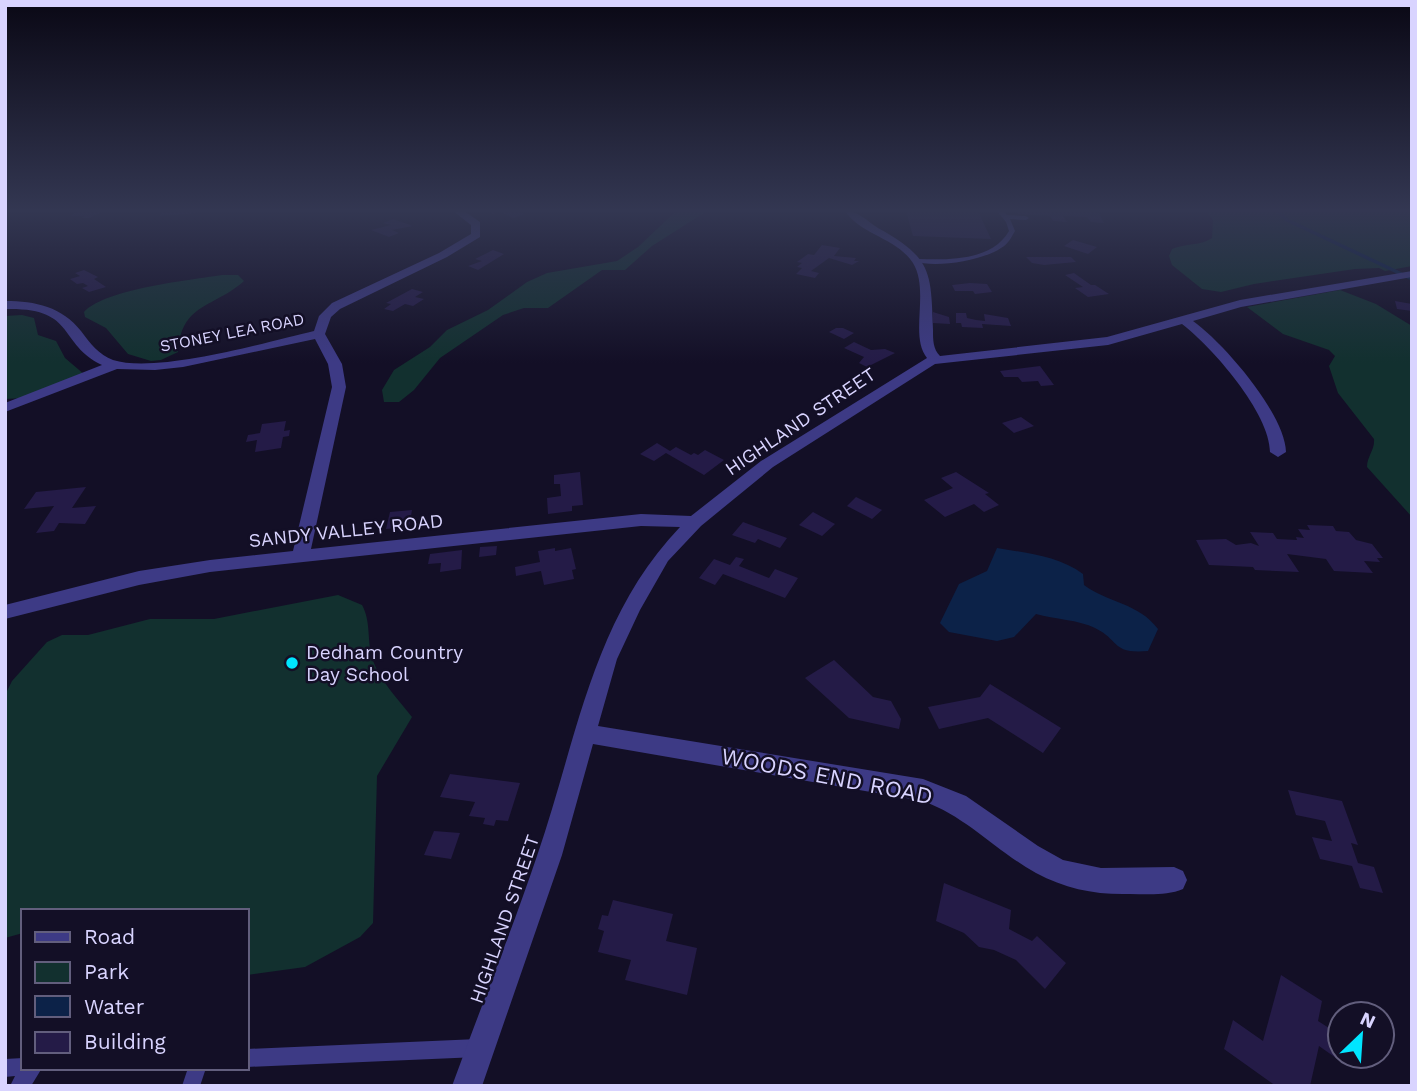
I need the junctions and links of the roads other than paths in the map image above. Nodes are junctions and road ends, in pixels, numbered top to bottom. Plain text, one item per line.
1 (918, 261) edge
2 (428, 262) edge
3 (1407, 274) edge
4 (5, 305) edge
5 (1184, 320) junction
6 (319, 334) junction
7 (937, 359) junction
8 (114, 365) junction
9 (5, 408) edge
10 (1278, 452) dead end
11 (695, 522) junction
12 (301, 555) junction
13 (5, 612) edge
14 (585, 733) junction
15 (1174, 880) dead end
16 (480, 1048) junction
17 (248, 1058) edge
18 (31, 1070) edge
19 (19, 1086) edge
20 (467, 1086) edge

1 - 7 street
2 - 6 street, STONEY LEA ROAD
3 - 5 street, HIGHLAND STREET
4 - 8 street
5 - 7 street, HIGHLAND STREET
5 - 10 street
6 - 8 street, STONEY LEA ROAD
6 - 12 street, STONEY LEA ROAD
7 - 11 street, HIGHLAND STREET
8 - 9 street
11 - 12 street, SANDY VALLEY ROAD
11 - 14 street, HIGHLAND STREET
12 - 13 street, SANDY VALLEY ROAD
14 - 15 street, WOODS END ROAD
14 - 16 street, HIGHLAND STREET
16 - 17 lane
16 - 20 street, HIGHLAND STREET
18 - 19 lane

